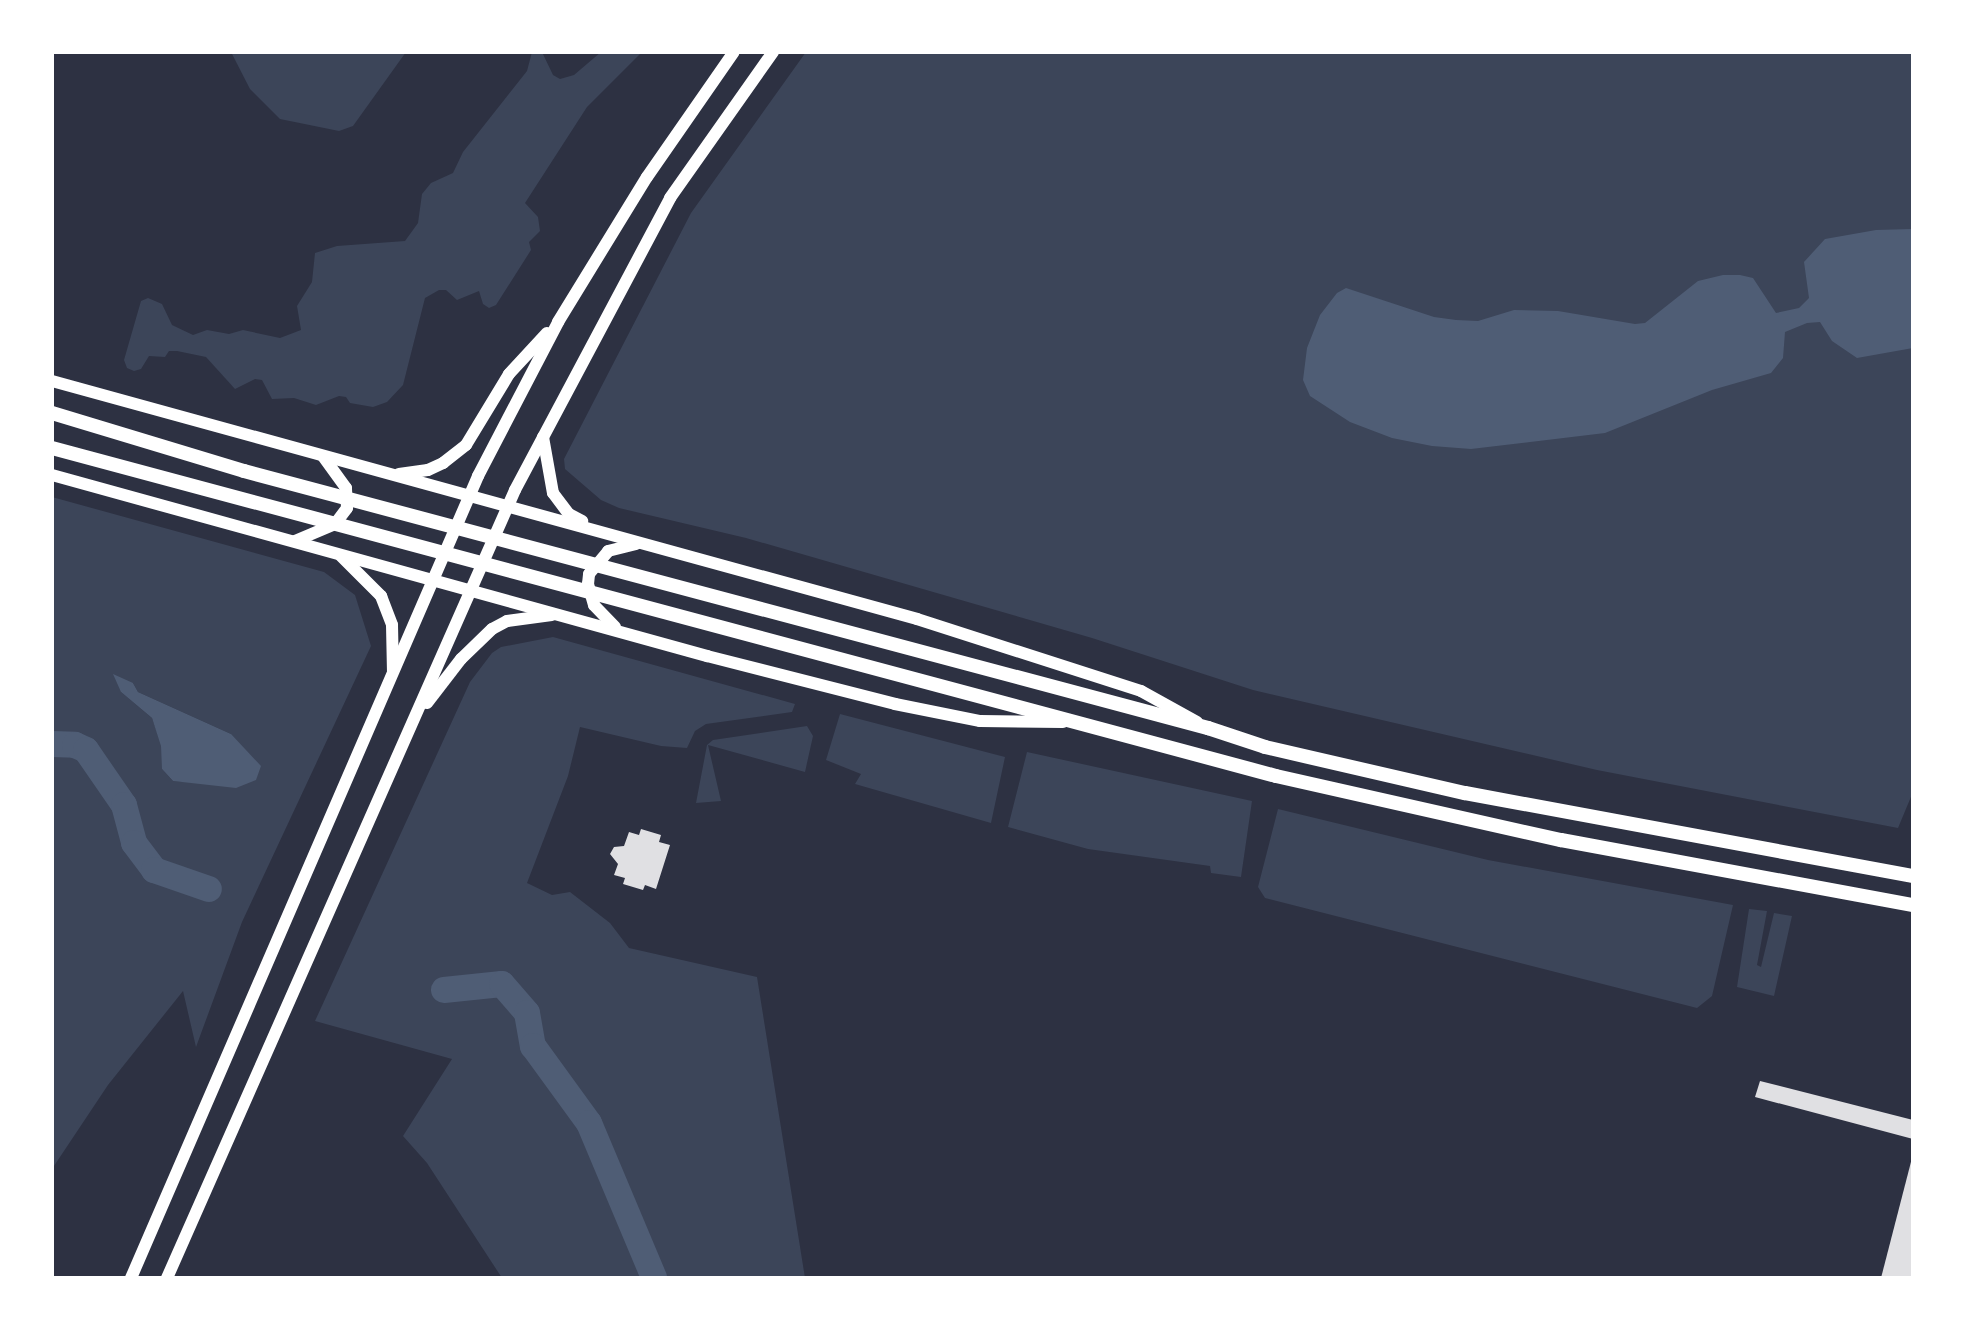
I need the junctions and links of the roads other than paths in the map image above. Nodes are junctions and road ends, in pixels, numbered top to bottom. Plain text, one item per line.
1 (734, 52) edge
2 (773, 52) edge
3 (558, 322) junction
4 (52, 381) edge
5 (52, 413) edge
6 (543, 437) junction
7 (52, 448) edge
8 (322, 456) junction
9 (396, 474) junction
10 (52, 475) edge
11 (468, 498) junction
12 (507, 508) junction
13 (610, 534) junction
14 (293, 542) junction
15 (643, 543) junction
16 (336, 551) junction
17 (434, 580) junction
18 (471, 590) junction
19 (560, 614) junction
20 (618, 629) junction
21 (393, 677) junction
22 (415, 718) junction
23 (1074, 722) junction
24 (1208, 728) junction
25 (1913, 876) edge
26 (1913, 905) edge
27 (131, 1278) edge
28 (167, 1278) edge

1 - 3 main road
2 - 6 main road
3 - 9 main road
3 - 11 main road
4 - 8 main road
5 - 24 main road
6 - 12 main road
6 - 13 main road
7 - 23 main road
8 - 9 main road
8 - 14 main road
9 - 11 main road
10 - 14 main road
11 - 12 main road
11 - 17 main road
12 - 13 main road
12 - 18 main road
13 - 15 main road
14 - 16 main road
15 - 20 main road
15 - 24 main road
16 - 17 main road
16 - 21 main road
17 - 18 main road
17 - 21 main road
18 - 19 main road
18 - 22 main road
19 - 20 main road
19 - 22 main road
20 - 23 main road
21 - 27 main road
22 - 28 main road
23 - 26 main road
24 - 25 main road

